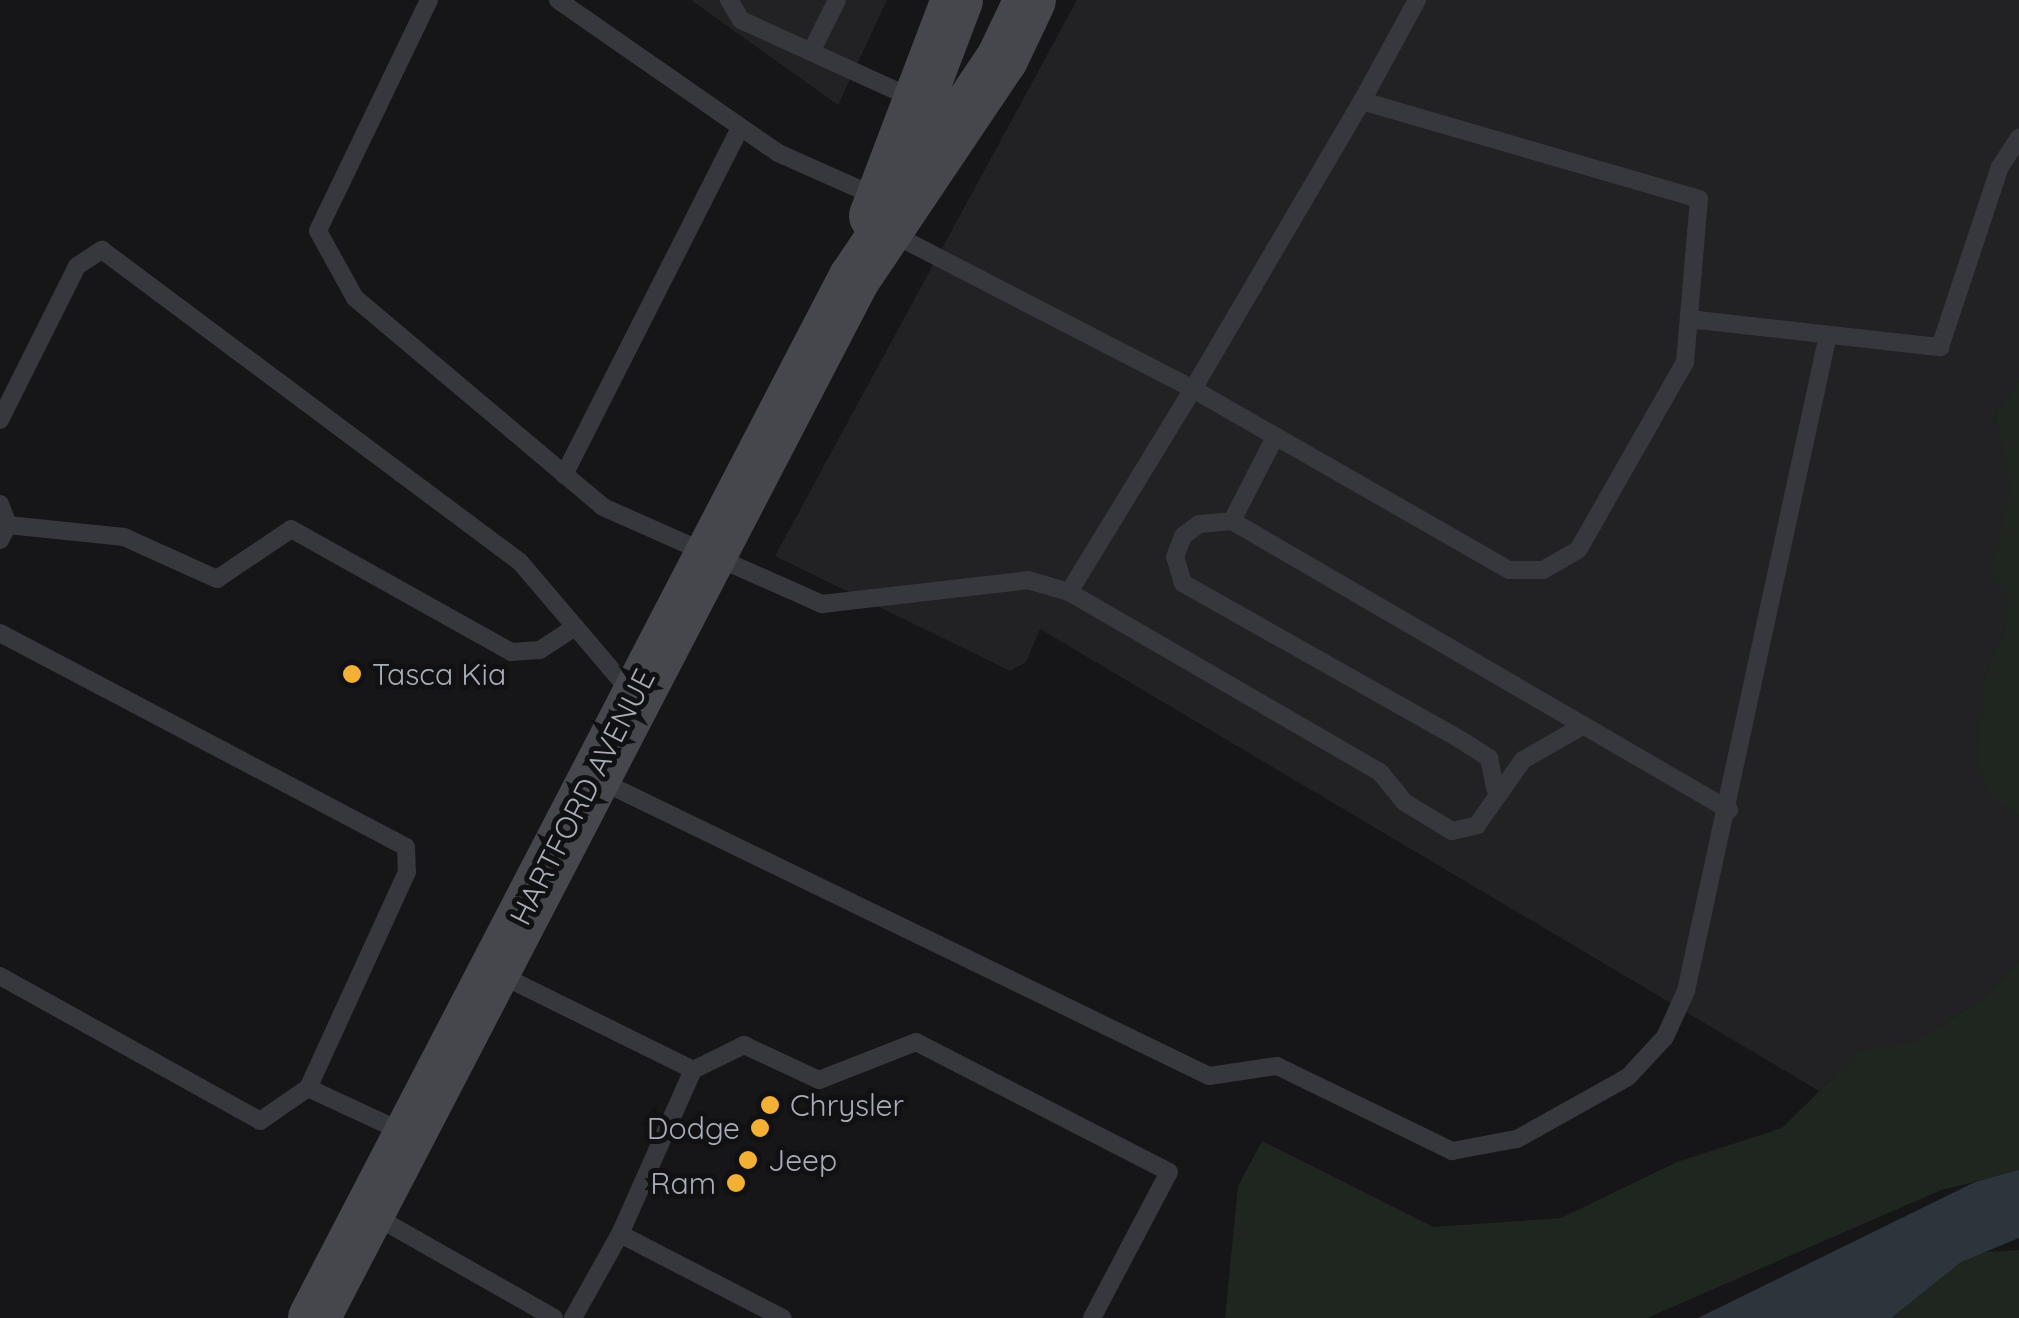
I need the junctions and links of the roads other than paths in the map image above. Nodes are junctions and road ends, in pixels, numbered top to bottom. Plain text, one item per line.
1 (430, 0) edge
2 (558, 0) edge
3 (729, 0) edge
4 (837, 0) edge
5 (958, 0) edge
6 (1030, 0) edge
7 (1418, 0) edge
8 (811, 52) junction
9 (914, 99) junction
10 (1362, 101) junction
11 (740, 128) junction
12 (2019, 138) edge
13 (883, 214) junction
14 (1689, 319) junction
15 (1828, 335) junction
16 (1193, 389) junction
17 (0, 420) edge
18 (1275, 437) junction
19 (564, 475) junction
20 (0, 504) edge
21 (1232, 521) junction
22 (4, 532) edge
23 (709, 559) junction
24 (1069, 592) junction
25 (575, 627) junction
26 (0, 633) edge
27 (633, 696) junction
28 (1584, 725) junction
29 (591, 776) junction
30 (1495, 788) junction
31 (1729, 810) junction
32 (492, 970) junction
33 (0, 976) edge
34 (694, 1070) junction
35 (308, 1088) junction
36 (408, 1135) junction
37 (368, 1212) junction
38 (620, 1234) junction
39 (323, 1315) edge
40 (554, 1318) edge
41 (573, 1318) edge
42 (783, 1318) edge
43 (1092, 1318) edge

1 - 19 lane
2 - 11 lane
3 - 8 lane
4 - 8 lane
5 - 9 main road, HARTFORD AVENUE
6 - 13 main road, HARTFORD AVENUE
7 - 10 lane
8 - 9 lane
9 - 13 main road, HARTFORD AVENUE
10 - 14 lane
10 - 16 lane
11 - 13 lane
11 - 19 lane
12 - 15 lane
13 - 16 lane
13 - 23 main road, HARTFORD AVENUE
14 - 15 lane
14 - 18 lane
15 - 31 lane
16 - 18 lane
16 - 24 lane
17 - 25 lane
18 - 21 lane
19 - 23 lane
20 - 22 lane
21 - 28 lane
21 - 30 lane
22 - 25 lane
23 - 24 lane
23 - 27 main road, HARTFORD AVENUE
24 - 30 lane
25 - 27 lane
26 - 35 lane
27 - 29 main road, HARTFORD AVENUE
28 - 30 lane
28 - 31 lane
29 - 31 lane
29 - 32 main road, HARTFORD AVENUE
32 - 34 lane
32 - 36 main road, HARTFORD AVENUE
33 - 35 lane
34 - 38 lane
34 - 43 lane
35 - 36 lane
36 - 37 main road, HARTFORD AVENUE
37 - 39 main road, HARTFORD AVENUE
37 - 40 lane
38 - 41 lane
38 - 42 lane

